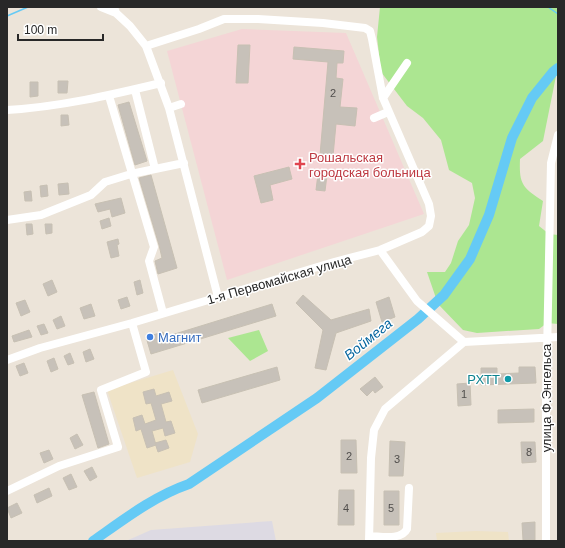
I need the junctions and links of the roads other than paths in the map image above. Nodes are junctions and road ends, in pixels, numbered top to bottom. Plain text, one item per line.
1 (101, 7) edge
2 (115, 10) edge
3 (146, 46) junction
4 (407, 63) dead end
5 (161, 83) junction
6 (135, 90) junction
7 (109, 96) junction
8 (383, 98) junction
9 (181, 104) dead end
10 (169, 108) junction
11 (7, 110) edge
12 (388, 112) junction
13 (374, 118) dead end
14 (558, 136) edge
15 (184, 163) junction
16 (155, 169) junction
17 (131, 174) junction
18 (554, 180) edge
19 (7, 220) edge
20 (380, 250) junction
21 (218, 297) junction
22 (163, 313) junction
23 (132, 323) junction
24 (547, 337) junction
25 (558, 337) edge
26 (464, 342) junction
27 (7, 360) edge
28 (409, 488) dead end
29 (7, 491) edge
30 (369, 538) edge
31 (546, 541) edge

1 - 2 street
2 - 3 street
3 - 5 street
3 - 8 street, 1-я Первомайская улица
4 - 8 street
5 - 6 street
5 - 10 street
6 - 7 street
6 - 16 street
7 - 11 street
7 - 17 street
8 - 12 street, 1-я Первомайская улица
9 - 10 street
10 - 15 street
12 - 13 street
12 - 20 street, 1-я Первомайская улица
14 - 18 street, улица Ф.Энгельса
15 - 16 street
15 - 21 street
16 - 17 street
17 - 19 street
17 - 22 street
18 - 24 street, улица Ф.Энгельса
20 - 21 street, 1-я Первомайская улица
20 - 26 street
21 - 22 street, 1-я Первомайская улица
22 - 23 street, 1-я Первомайская улица
23 - 27 street, 1-я Первомайская улица
23 - 29 street
24 - 25 street
24 - 26 street
24 - 31 street, улица Ф.Энгельса
26 - 30 street
28 - 30 street

